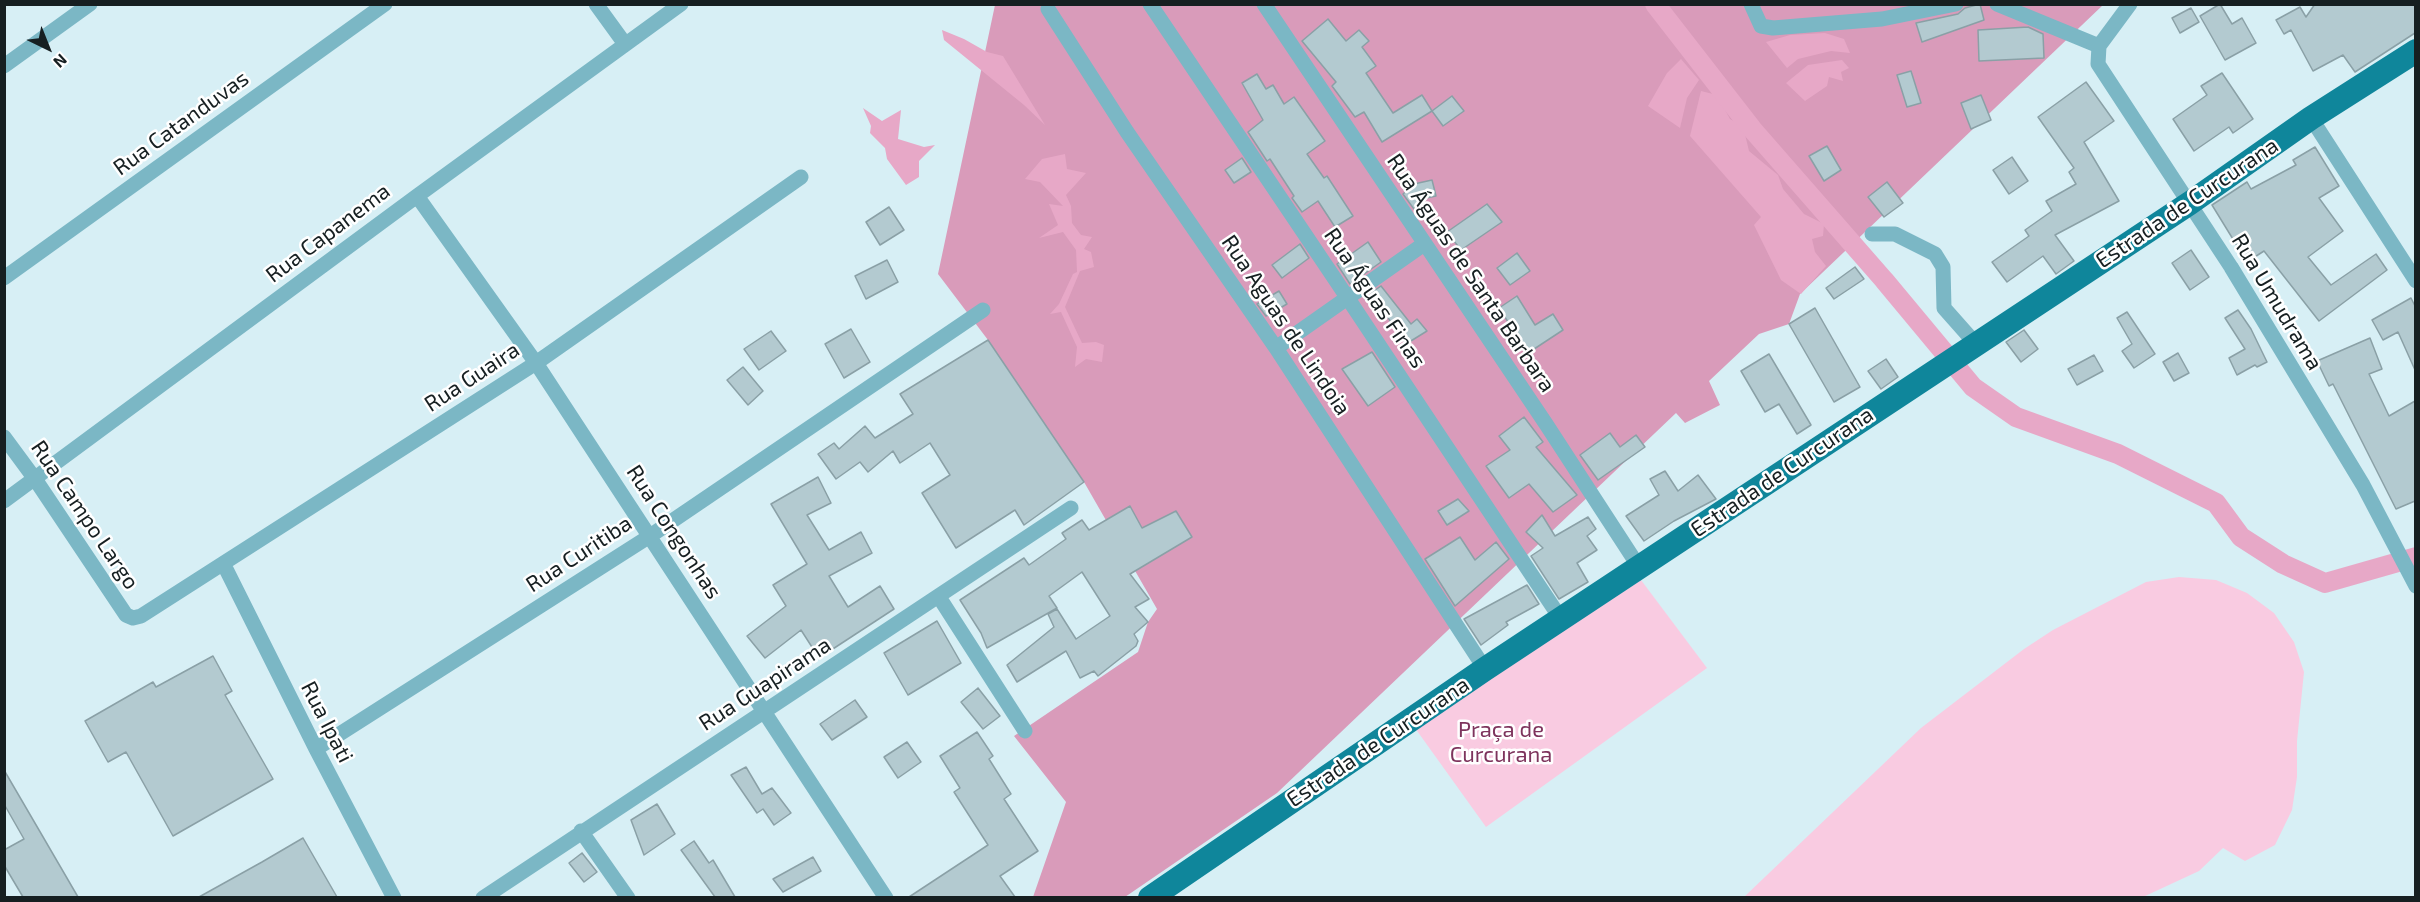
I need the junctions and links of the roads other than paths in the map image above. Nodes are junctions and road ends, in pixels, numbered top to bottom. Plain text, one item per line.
1 (90, 4) edge
2 (385, 4) edge
3 (596, 4) edge
4 (681, 4) edge
5 (1150, 4) edge
6 (1264, 4) edge
7 (1751, 4) edge
8 (1956, 4) edge
9 (1997, 4) edge
10 (2130, 4) edge
11 (1048, 9) dead end
12 (625, 44) junction
13 (2099, 46) junction
14 (2415, 51) edge
15 (4, 66) edge
16 (2311, 118) junction
17 (801, 177) dead end
18 (417, 196) junction
19 (2190, 203) junction
20 (1872, 234) dead end
21 (1424, 244) junction
22 (4, 278) edge
23 (2415, 281) edge
24 (1347, 297) junction
25 (983, 310) dead end
26 (1970, 347) junction
27 (1276, 348) junction
28 (536, 363) junction
29 (4, 437) edge
30 (36, 479) junction
31 (4, 501) edge
32 (1071, 508) dead end
33 (650, 536) junction
34 (224, 565) junction
35 (1639, 567) junction
36 (2412, 581) edge
37 (939, 597) junction
38 (161, 604) joint
39 (1561, 619) junction
40 (1485, 669) junction
41 (763, 712) junction
42 (1026, 731) dead end
43 (316, 749) junction
44 (581, 831) junction
45 (394, 897) edge
46 (483, 897) edge
47 (628, 897) edge
48 (886, 897) edge
49 (1150, 897) edge

1 - 15 street
2 - 22 street, Rua Catanduvas
3 - 12 street
4 - 12 street, Rua Capanema
5 - 24 street, Rua Águas Finas
6 - 21 street, Rua Águas de Santa Barbara
7 - 8 street
9 - 13 street
10 - 13 street
11 - 27 street, Rua Aguas de Lindoia
12 - 18 street, Rua Capanema
13 - 19 street, Rua Umudrama
14 - 16 main road, Estrada de Curcurana
16 - 19 main road, Estrada de Curcurana
16 - 23 street
17 - 28 street, Rua Guaira
18 - 28 street, Rua Congonhas
18 - 30 street, Rua Capanema
19 - 26 main road, Estrada de Curcurana
19 - 36 street, Rua Umudrama
20 - 26 street
21 - 24 street
21 - 35 street, Rua Águas de Santa Barbara
24 - 27 street
24 - 39 street, Rua Águas Finas
25 - 33 street, Rua Curitiba
26 - 35 main road, Estrada de Curcurana
27 - 40 street, Rua Aguas de Lindoia
28 - 33 street, Rua Congonhas
28 - 34 street, Rua Guaira
29 - 30 street, Rua Campo Largo
30 - 31 street, Rua Capanema
30 - 38 street, Rua Campo Largo
32 - 37 street, Rua Guapirama
33 - 41 street, Rua Congonhas
33 - 43 street, Rua Curitiba
34 - 38 street, Rua Guaira
34 - 43 street, Rua Ipati
35 - 39 main road, Estrada de Curcurana
37 - 41 street, Rua Guapirama
37 - 42 street
39 - 40 main road, Estrada de Curcurana
40 - 49 main road, Estrada de Curcurana
41 - 44 street, Rua Guapirama
41 - 48 street, Rua Congonhas
43 - 45 street, Rua Ipati
44 - 46 street, Rua Guapirama
44 - 47 street

